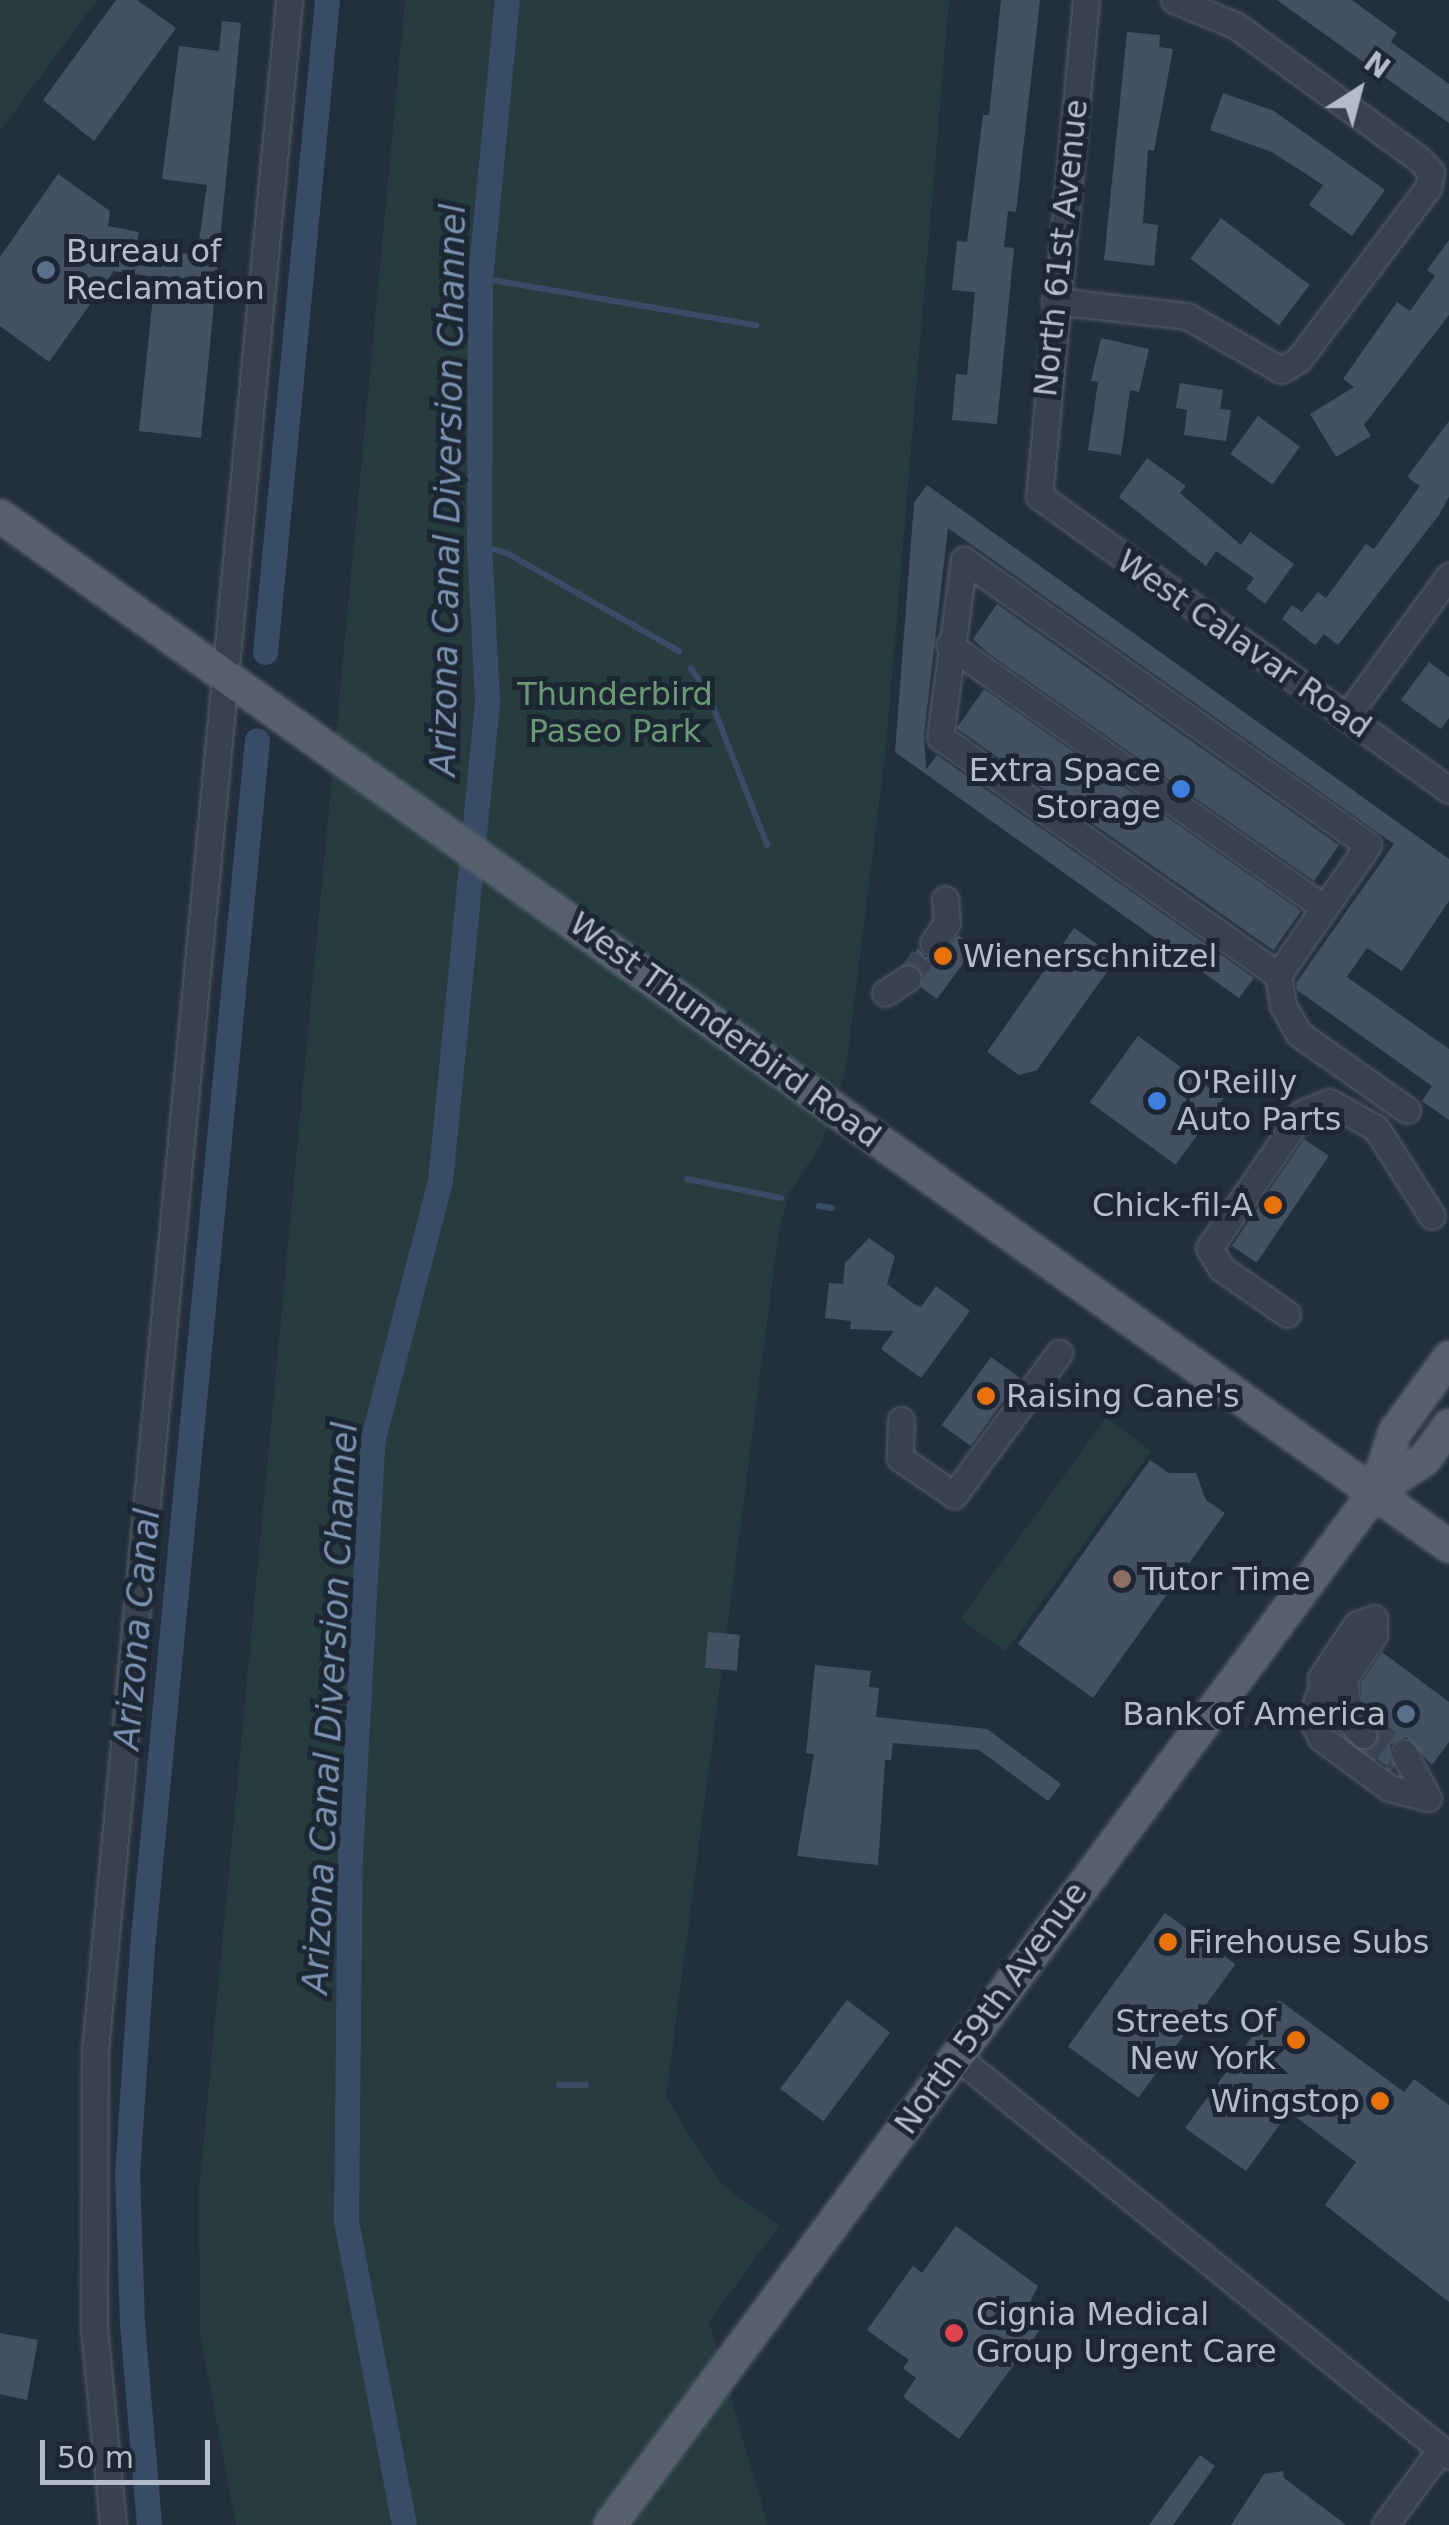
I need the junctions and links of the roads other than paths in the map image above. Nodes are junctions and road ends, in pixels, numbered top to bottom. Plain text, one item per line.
1 (289, 0) edge
2 (1086, 0) edge
3 (1174, 0) edge
4 (1054, 301) junction
5 (1039, 496) joint
6 (0, 516) edge
7 (1449, 576) edge
8 (950, 645) junction
9 (230, 679) junction
10 (1346, 717) junction
11 (1449, 790) edge
12 (945, 899) dead end
13 (1324, 908) junction
14 (932, 943) tunnel mouth
15 (1278, 975) junction
16 (908, 978) tunnel mouth
17 (886, 993) dead end
18 (1406, 1110) dead end
19 (1432, 1216) dead end
20 (1287, 1314) dead end
21 (1059, 1354) dead end
22 (1449, 1358) edge
23 (907, 1424) dead end
24 (1449, 1426) edge
25 (1375, 1492) junction
26 (1449, 1546) edge
27 (1318, 1698) junction
28 (1398, 1762) tunnel mouth
29 (956, 2056) junction
30 (1445, 2452) edge
31 (113, 2525) edge
32 (610, 2525) edge
33 (1386, 2525) edge

1 - 9 street
2 - 4 street, North 61st Avenue
3 - 4 street
4 - 5 street, North 61st Avenue
5 - 10 street, West Calavar Road
6 - 9 main road, West Thunderbird Road
7 - 10 street
8 - 13 street
8 - 13 street
8 - 15 street
9 - 25 main road, West Thunderbird Road
9 - 31 street
10 - 11 street, West Calavar Road
12 - 14 street
13 - 15 street
15 - 18 street
16 - 17 street
19 - 20 street
21 - 23 street
22 - 25 main road, North 59th Avenue
24 - 25 main road, North 59th Avenue
25 - 26 main road, West Thunderbird Road
25 - 29 main road, North 59th Avenue
27 - 27 street
27 - 28 street
29 - 30 street
29 - 32 main road, North 59th Avenue
30 - 33 street

